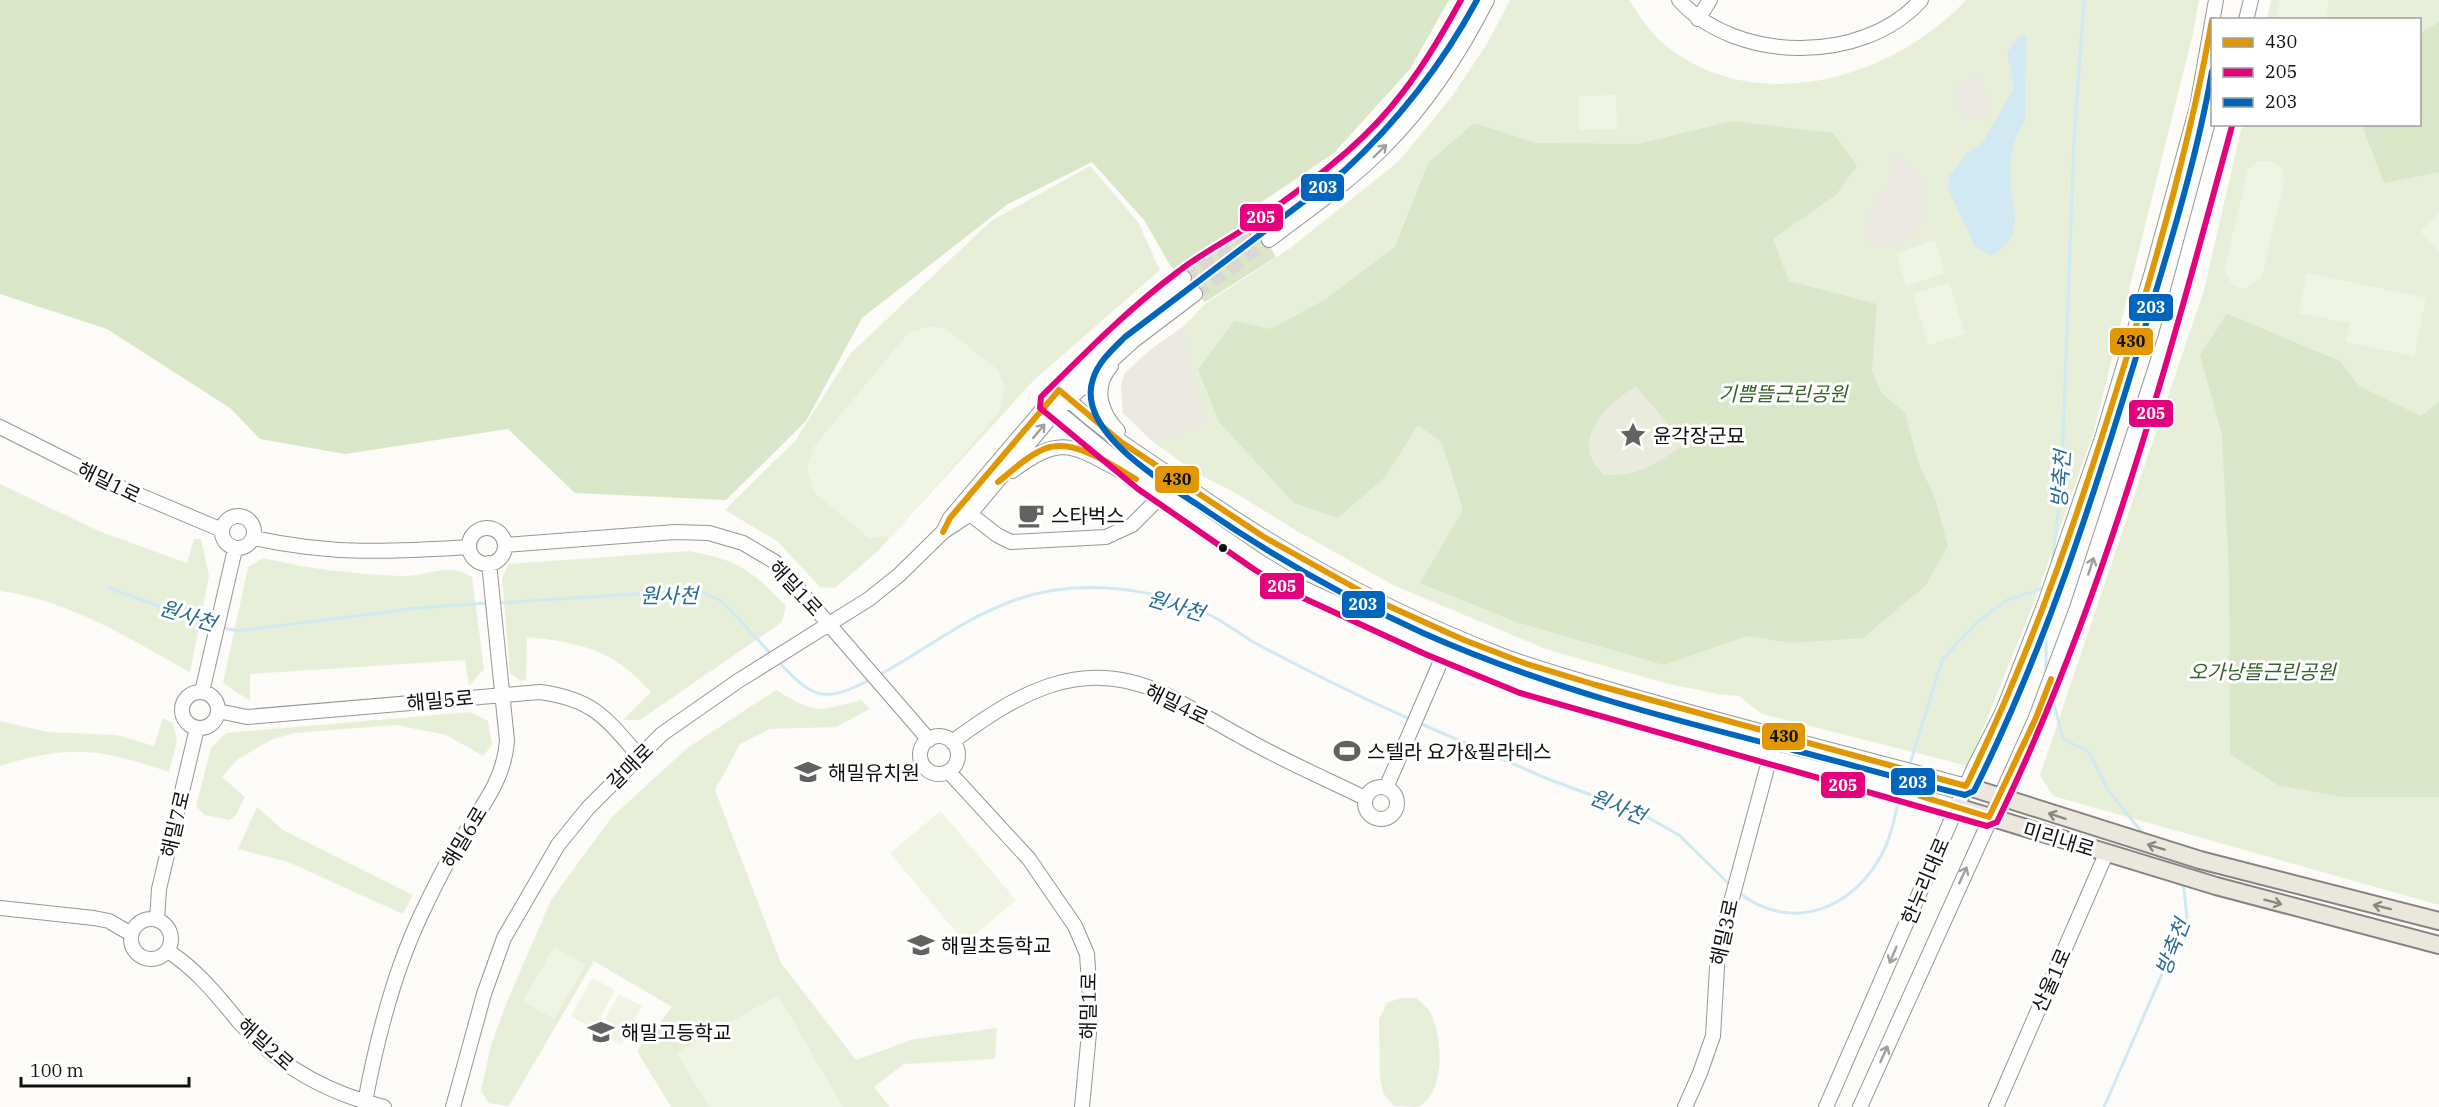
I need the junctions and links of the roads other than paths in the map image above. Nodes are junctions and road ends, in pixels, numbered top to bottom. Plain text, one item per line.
1 (1472, 0) edge
2 (1487, 0) edge
3 (1679, 0) edge
4 (1710, 0) edge
5 (1920, 0) edge
6 (2216, 0) edge
7 (2251, 0) edge
8 (2213, 18) edge
9 (2246, 18) edge
10 (1698, 20) junction
11 (2211, 28) edge
12 (2222, 126) edge
13 (1257, 231) tunnel mouth
14 (1269, 240) tunnel mouth
15 (1184, 278) tunnel mouth
16 (1195, 294) tunnel mouth
17 (1130, 344) junction
18 (1064, 395) junction
19 (1052, 407) junction
20 (0, 427) edge
21 (1145, 458) junction
22 (996, 484) junction
23 (1145, 484) junction
24 (1161, 496) junction
25 (970, 514) junction
26 (222, 530) junction
27 (943, 532) junction
28 (254, 538) junction
29 (505, 545) junction
30 (469, 547) junction
31 (235, 549) junction
32 (489, 563) junction
33 (830, 625) junction
34 (1452, 635) junction
35 (1444, 653) junction
36 (202, 692) junction
37 (501, 694) junction
38 (218, 711) junction
39 (196, 728) junction
40 (928, 740) junction
41 (952, 742) junction
42 (639, 756) junction
43 (1770, 757) junction
44 (949, 772) junction
45 (1966, 786) junction
46 (1386, 788) junction
47 (1999, 797) junction
48 (1365, 798) junction
49 (1957, 807) junction
50 (1989, 817) junction
51 (2106, 854) junction
52 (0, 908) edge
53 (157, 920) junction
54 (2439, 921) edge
55 (131, 934) junction
56 (2439, 945) edge
57 (168, 951) junction
58 (365, 1102) junction
59 (384, 1107) edge
60 (453, 1107) edge
61 (1082, 1107) edge
62 (1685, 1107) edge
63 (1826, 1107) edge
64 (1860, 1107) edge
65 (1996, 1107) edge

1 - 13 street
14 -> 2 street
3 - 10 street
4 - 10 street
5 - 10 street
6 - 8 street, 한누리대로
7 - 9 street
11 - 45 street, 한누리대로
47 -> 12 street, 한누리대로
15 - 18 street, 갈매로
16 - 17 street, 갈매로
17 - 18 street, 갈매로
17 - 21 street
18 - 19 street, 갈매로
18 - 21 street, 미리내로
22 -> 19 street, 갈매로
19 - 23 street, 미리내로
19 - 27 street, 갈매로
20 - 26 street, 해밀1로
21 - 34 street, 미리내로
22 - 23 street
22 - 25 street, 갈매로
23 - 24 street, 미리내로
24 - 25 street
24 - 35 street, 미리내로
25 - 27 street, 갈매로
26 - 28 street
26 - 31 street
27 - 33 street, 갈매로
28 - 30 street
28 - 31 street
29 - 30 street
29 - 32 street
29 - 33 street, 해밀1로
30 - 32 street
31 - 36 street
32 - 37 street, 해밀6로
33 - 40 street, 해밀1로
33 - 42 street, 갈매로
34 - 35 street
34 - 45 street, 미리내로
35 - 43 street, 미리내로
35 - 46 street
36 - 38 street
36 - 39 street
37 - 38 street, 해밀5로
37 - 42 street, 해밀5로
37 - 58 street, 해밀6로
38 - 39 street
39 - 53 street, 해밀7로
40 - 41 street
40 - 44 street
41 - 44 street
41 - 48 street, 해밀4로
42 - 60 street, 갈매로
43 - 49 street, 미리내로
43 - 62 street, 해밀3로
44 - 61 street, 해밀1로
45 - 47 main road, 미리내로
45 - 49 street, 한누리대로
46 - 48 street
46 - 48 street
47 - 50 street, 한누리대로
54 -> 47 main road, 미리내로
49 - 50 main road, 미리내로
49 -> 63 street, 한누리대로
50 - 51 main road, 미리내로
64 -> 50 street, 한누리대로
51 -> 56 main road, 미리내로
51 - 65 street, 산울1로
52 - 55 street
53 - 55 street
53 - 57 street
55 - 57 street
57 - 58 street, 해밀2로
58 - 59 street, 해밀2로

